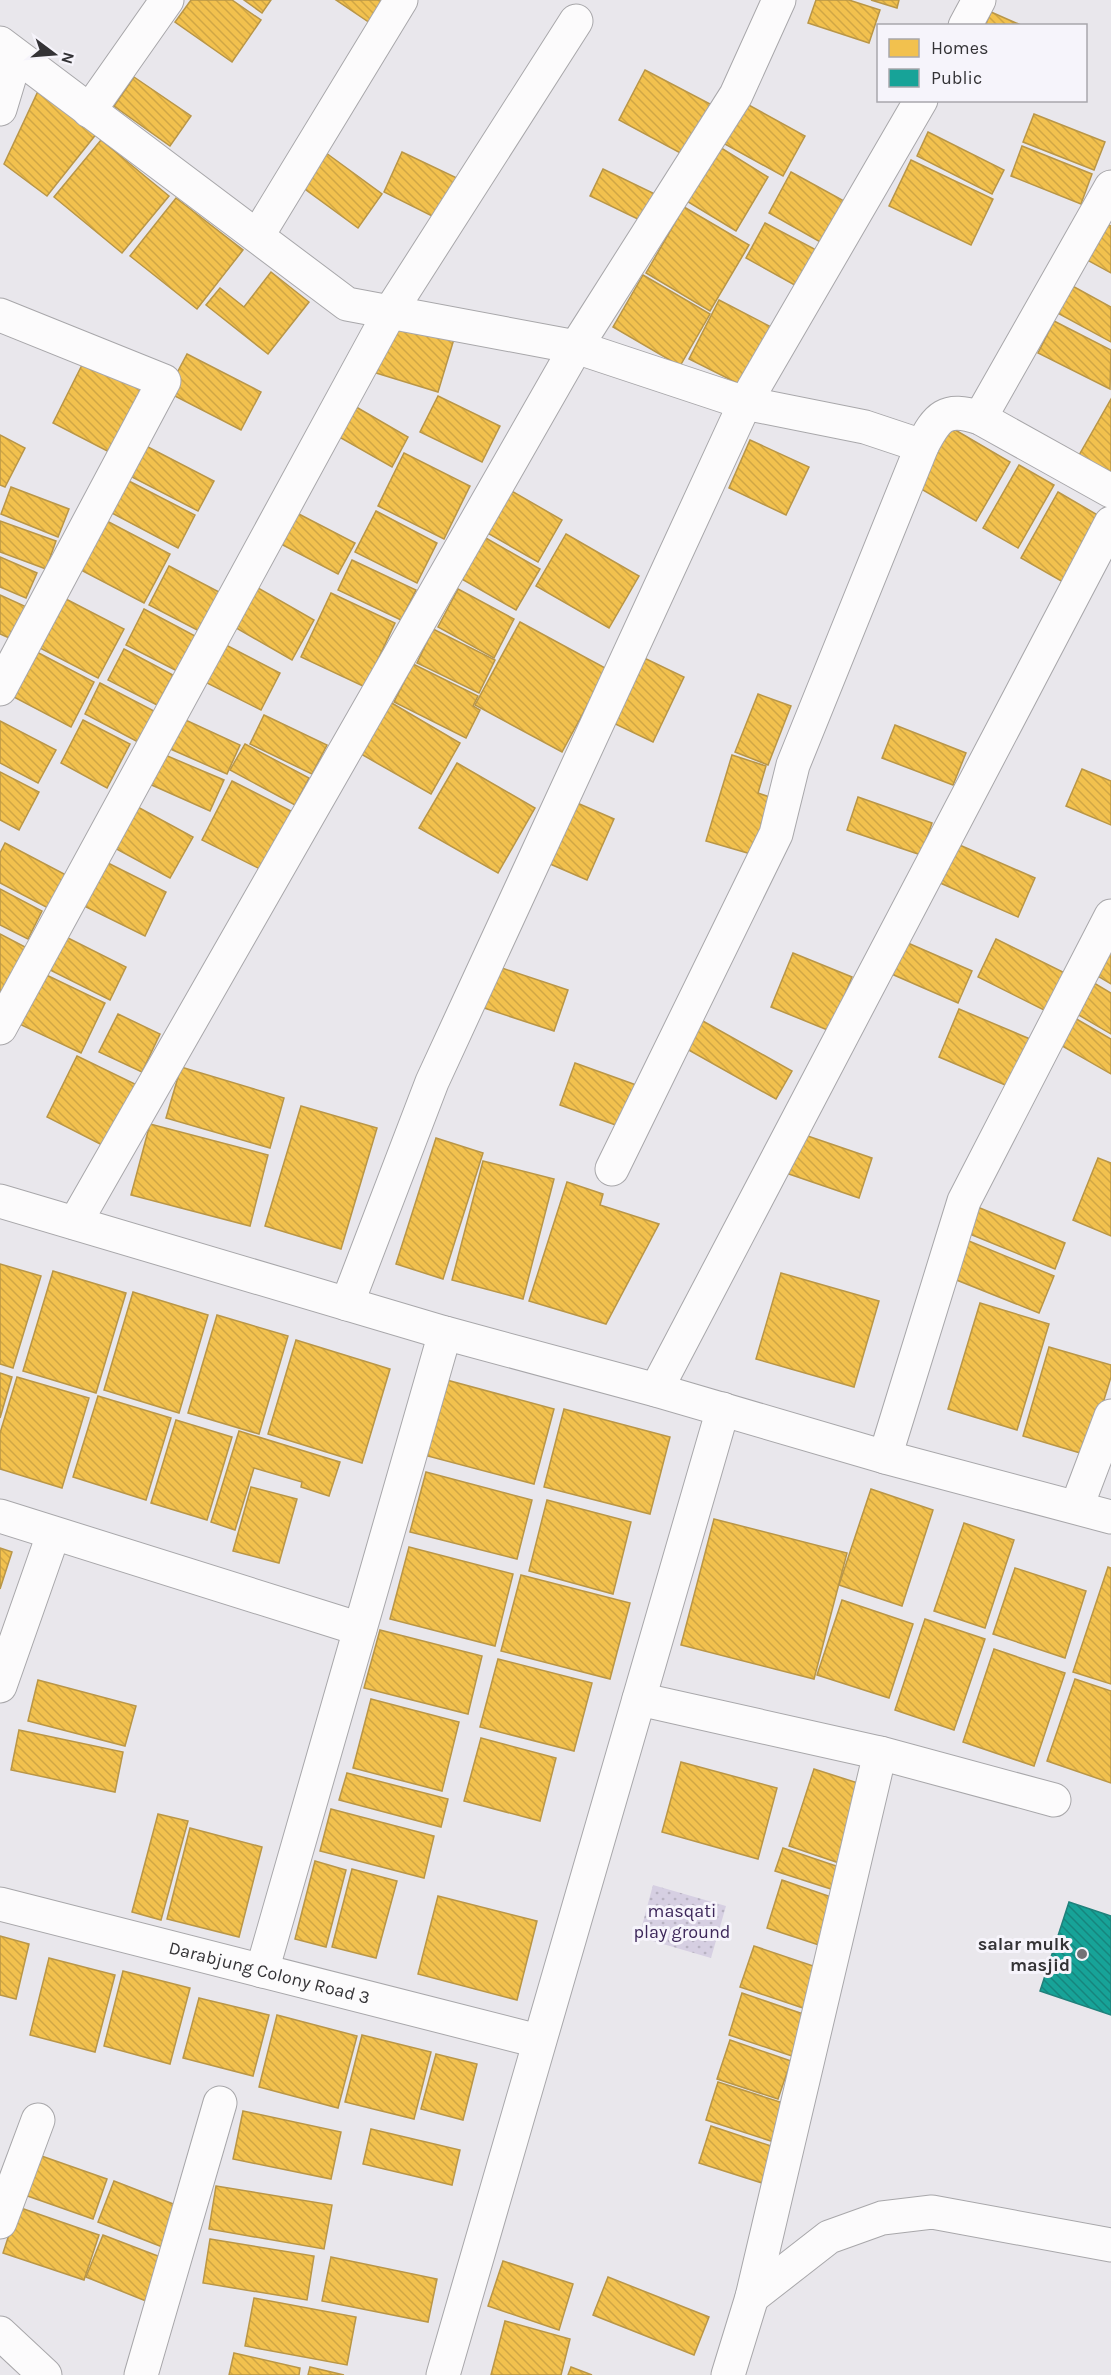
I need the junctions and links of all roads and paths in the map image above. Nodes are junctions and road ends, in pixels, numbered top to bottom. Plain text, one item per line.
1 (167, 0) edge
2 (401, 0) edge
3 (779, 0) edge
4 (979, 0) edge
5 (576, 21) dead end
6 (965, 24) edge
7 (8, 50) edge
8 (920, 102) edge
9 (0, 109) edge
10 (88, 111) junction
11 (1111, 187) edge
12 (258, 235) junction
13 (390, 312) junction
14 (0, 315) edge
15 (576, 347) junction
16 (745, 403) junction
17 (980, 418) junction
18 (922, 446) junction
19 (1111, 491) edge
20 (1111, 523) edge
21 (0, 689) edge
22 (1111, 916) edge
23 (0, 1028) edge
24 (612, 1168) dead end
25 (0, 1201) edge
26 (75, 1223) junction
27 (347, 1304) junction
28 (445, 1333) junction
29 (656, 1390) junction
30 (723, 1410) junction
31 (1111, 1416) edge
32 (885, 1457) junction
33 (1077, 1506) junction
34 (0, 1516) edge
35 (1111, 1517) edge
36 (53, 1535) junction
37 (360, 1629) junction
38 (0, 1686) edge
39 (639, 1699) junction
40 (880, 1753) junction
41 (1054, 1800) dead end
42 (0, 1904) edge
43 (262, 1971) junction
44 (538, 2041) junction
45 (220, 2103) dead end
46 (38, 2120) dead end
47 (0, 2222) edge
48 (1111, 2246) edge
49 (752, 2297) junction
50 (0, 2333) edge
51 (45, 2375) edge
52 (141, 2375) edge
53 (443, 2375) edge
54 (728, 2375) edge

1 - 10 street
2 - 12 street
3 - 15 street
4 - 6 street
5 - 13 street
7 - 9 street
7 - 10 street
8 - 16 street
10 - 12 street
11 - 17 street
12 - 13 street
13 - 15 street
13 - 23 street
14 - 21 street
15 - 16 street
15 - 26 street
16 - 18 street
16 - 27 street
17 - 18 street
17 - 19 street
18 - 24 street
20 - 29 street
22 - 32 street
25 - 26 street
26 - 27 street
27 - 28 street
28 - 29 street
28 - 37 street
29 - 30 street
30 - 32 street
30 - 39 street
31 - 33 street
32 - 33 street
33 - 35 street
34 - 36 street
36 - 37 street
36 - 38 street
37 - 43 street
39 - 40 street
39 - 44 street
40 - 41 street
40 - 49 street
42 - 43 street, Darabjung Colony Road 3
43 - 44 street, Darabjung Colony Road 3
44 - 53 street
45 - 52 street
46 - 47 street
48 - 49 street
49 - 54 street
50 - 51 street

